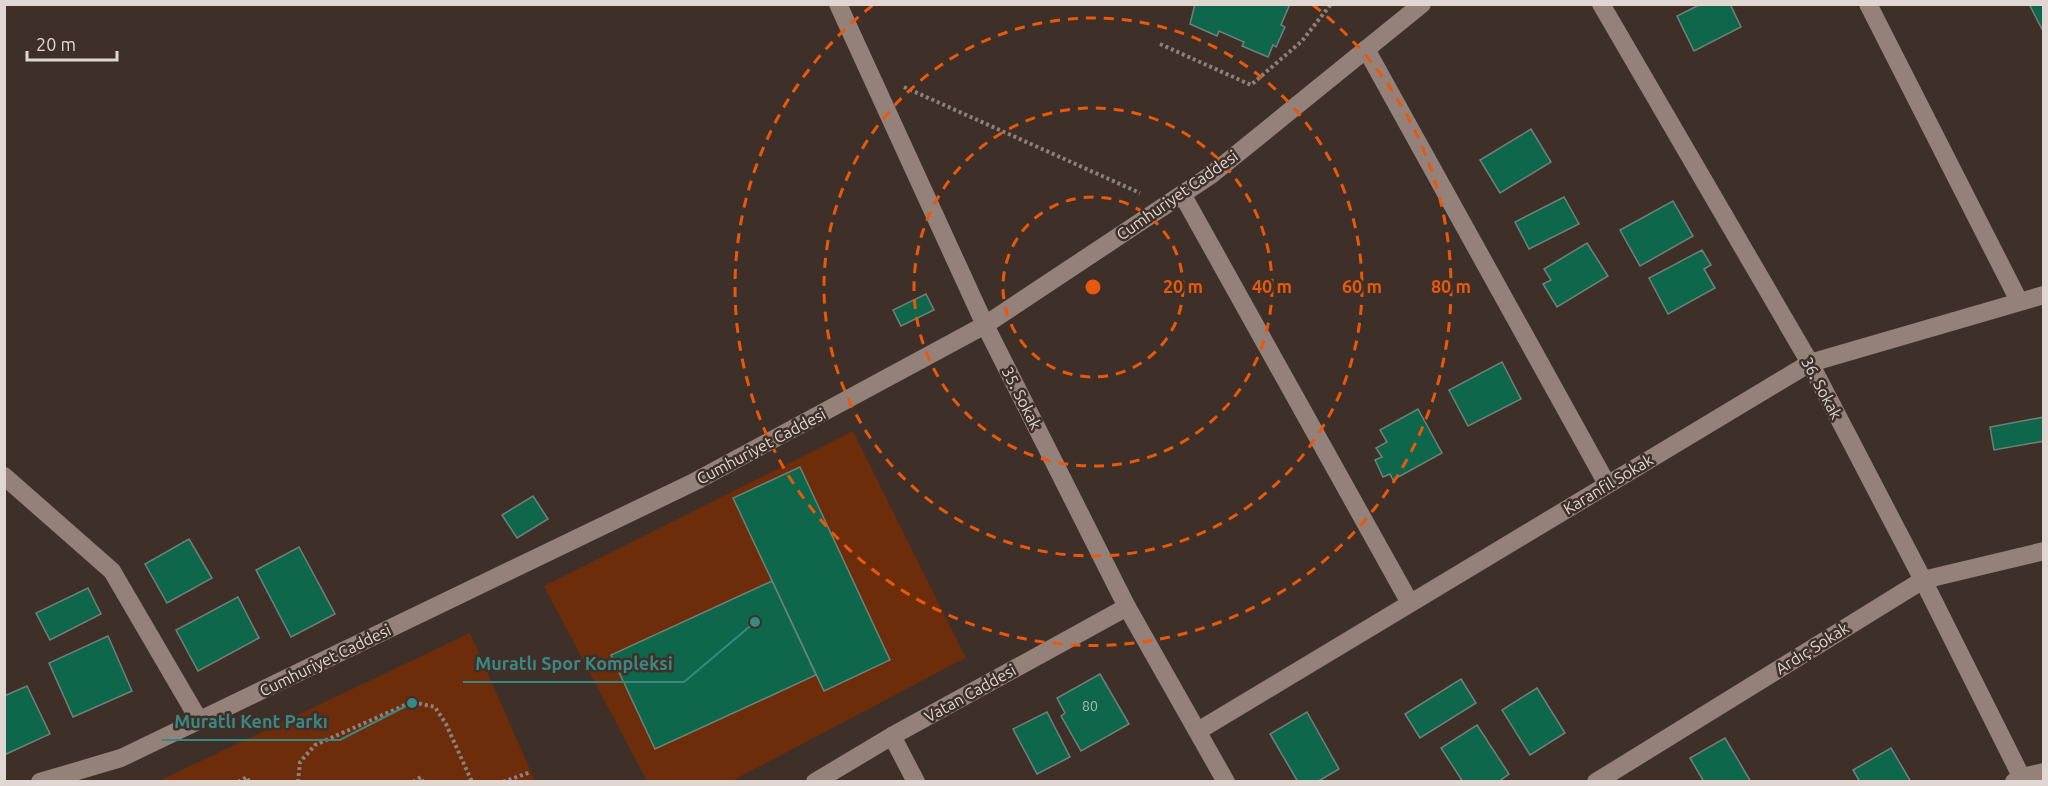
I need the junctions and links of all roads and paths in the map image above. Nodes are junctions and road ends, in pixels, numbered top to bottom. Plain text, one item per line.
1 (838, 4) edge
2 (1331, 4) edge
3 (1601, 4) edge
4 (1868, 4) edge
5 (1420, 5) edge
6 (1160, 44) dead end
7 (1366, 49) junction
8 (869, 72) junction
9 (1182, 194) junction
10 (1166, 205) junction
11 (2043, 295) edge
12 (2019, 301) junction
13 (985, 325) junction
14 (1810, 363) junction
15 (4, 476) edge
16 (1607, 484) junction
17 (2043, 551) edge
18 (1923, 580) junction
19 (1410, 603) junction
20 (1127, 607) junction
21 (199, 720) junction
22 (1198, 731) junction
23 (892, 736) junction
24 (531, 772) dead end
25 (2043, 772) edge
26 (2020, 780) edge
27 (40, 782) edge
28 (238, 782) edge
29 (249, 782) edge
30 (298, 782) edge
31 (413, 782) edge
32 (423, 782) edge
33 (472, 782) edge
34 (503, 782) edge
35 (815, 782) edge
36 (916, 782) edge
37 (1226, 782) edge
38 (1596, 782) edge

1 - 8 street, 35. Sokak
2 - 6 path
3 - 14 street, 36. Sokak
4 - 12 street
5 - 7 street, Cumhuriyet Caddesi
7 - 9 street, Cumhuriyet Caddesi
7 - 16 street
8 - 10 path
8 - 13 street, 35. Sokak
9 - 10 street, Cumhuriyet Caddesi
9 - 19 street
10 - 13 street, Cumhuriyet Caddesi
11 - 12 street, Karanfil Sokak
12 - 14 street, Karanfil Sokak
13 - 20 street, 35. Sokak
13 - 21 street, Cumhuriyet Caddesi
14 - 16 street, Karanfil Sokak
14 - 18 street, 36. Sokak
15 - 21 street
16 - 19 street, Karanfil Sokak
17 - 18 street, Ardıç Sokak
18 - 26 street, 36. Sokak
18 - 38 street, Ardıç Sokak
19 - 22 street, Karanfil Sokak
20 - 22 street, 35. Sokak
20 - 23 street, Vatan Caddesi
21 - 27 street, Cumhuriyet Caddesi
22 - 37 street, 35. Sokak
23 - 35 street, Vatan Caddesi
23 - 36 street
24 - 34 path
25 - 26 street
28 - 29 path
30 - 33 path
31 - 32 path

